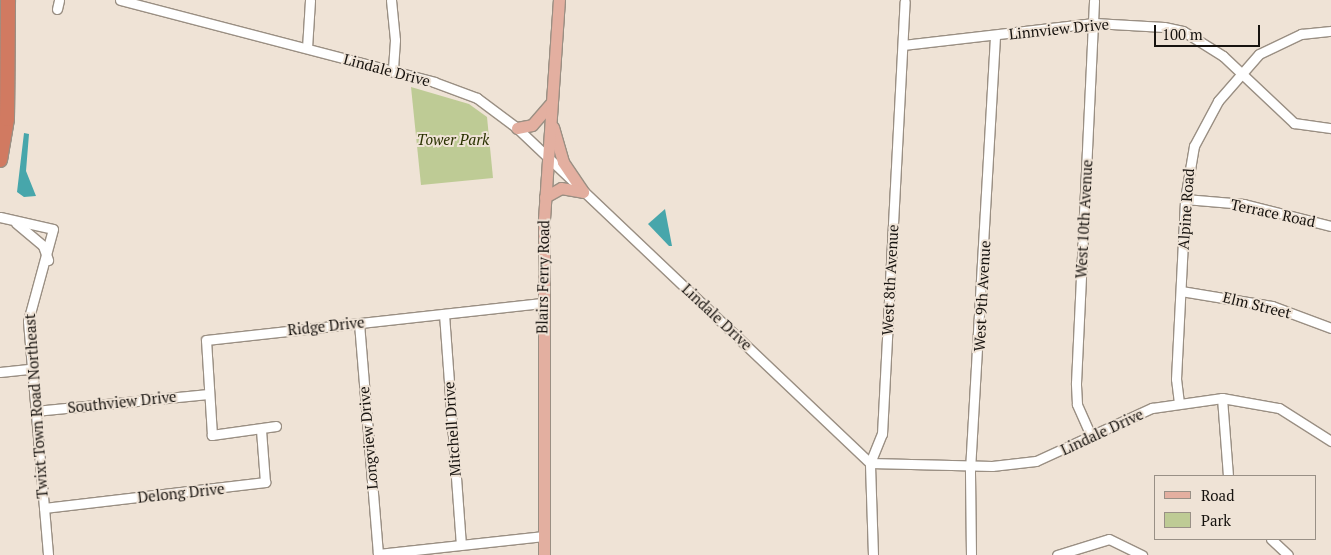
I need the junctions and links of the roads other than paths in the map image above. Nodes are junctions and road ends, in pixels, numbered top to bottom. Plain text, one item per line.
1 (8, 0) edge
2 (120, 0) edge
3 (310, 0) edge
4 (391, 0) edge
5 (559, 0) edge
6 (1094, 0) edge
7 (905, 2) dead end
8 (1094, 23) junction
9 (1331, 31) edge
10 (996, 36) junction
11 (903, 45) junction
12 (307, 48) junction
13 (393, 72) junction
14 (1243, 73) junction
15 (551, 109) junction
16 (516, 128) junction
17 (1331, 128) edge
18 (547, 159) junction
19 (0, 160) edge
20 (583, 192) junction
21 (545, 196) junction
22 (1185, 199) junction
23 (0, 217) edge
24 (16, 222) junction
25 (1331, 226) edge
26 (48, 261) junction
27 (1181, 291) junction
28 (542, 303) junction
29 (444, 314) junction
30 (359, 323) junction
31 (1331, 328) edge
32 (31, 369) junction
33 (0, 372) edge
34 (208, 394) junction
35 (1222, 398) junction
36 (1179, 403) junction
37 (35, 411) junction
38 (276, 426) dead end
39 (262, 430) junction
40 (1091, 436) junction
41 (1331, 441) edge
42 (870, 463) junction
43 (973, 465) junction
44 (1228, 475) edge
45 (44, 508) junction
46 (544, 536) junction
47 (1272, 540) edge
48 (461, 544) junction
49 (48, 555) edge
50 (544, 555) edge
51 (873, 555) edge
52 (971, 555) edge
53 (1057, 555) edge
54 (1142, 555) edge
55 (1288, 555) edge

1 - 19 highway
2 - 12 street, Lindale Drive
3 - 12 street
4 - 13 street
5 - 15 main road, Blairs Ferry Road
6 - 8 street, West 10th Avenue
7 - 11 street, West 8th Avenue
8 - 10 street, Linnview Drive
8 - 14 street, Linnview Drive
8 - 40 street, West 10th Avenue
9 - 14 street, Alpine Road
10 - 11 street, Linnview Drive
10 - 43 street, West 9th Avenue
11 - 42 street, West 8th Avenue
12 - 13 street, Lindale Drive
13 - 16 street, Lindale Drive
14 - 17 street, Linnview Drive
14 - 22 street, Alpine Road
15 - 16 main road
15 - 18 main road, Blairs Ferry Road
15 - 20 main road
16 - 18 street, Lindale Drive
18 - 20 street, Lindale Drive
18 - 21 main road, Blairs Ferry Road
20 - 21 main road
20 - 42 street, Lindale Drive
21 - 28 main road, Blairs Ferry Road
22 - 25 street, Terrace Road
22 - 27 street, Alpine Road
23 - 24 street, Twixt Town Road Northeast
24 - 26 street, Twixt Town Road Northeast
24 - 26 street, Twixt Town Road Northeast
26 - 32 street, Twixt Town Road Northeast
27 - 31 street, Elm Street
27 - 36 street, Alpine Road
28 - 29 street, Ridge Drive
28 - 46 main road, Blairs Ferry Road
29 - 30 street, Ridge Drive
29 - 48 street, Mitchell Drive
30 - 34 street, Ridge Drive
30 - 48 street, Longview Drive
32 - 33 street
32 - 37 street, Twixt Town Road Northeast
34 - 37 street, Southview Drive
34 - 39 street, Ridge Drive
35 - 36 street, Lindale Drive
35 - 41 street, Lindale Drive
35 - 44 street
36 - 40 street, Lindale Drive
37 - 45 street, Twixt Town Road Northeast
38 - 39 street
39 - 45 street, Delong Drive
40 - 43 street, Lindale Drive
42 - 43 street, Lindale Drive
42 - 51 street, West 8th Avenue
43 - 52 street, West 9th Avenue
45 - 49 street, Twixt Town Road Northeast
46 - 48 street
46 - 50 main road, Blairs Ferry Road
47 - 55 street
53 - 54 street

